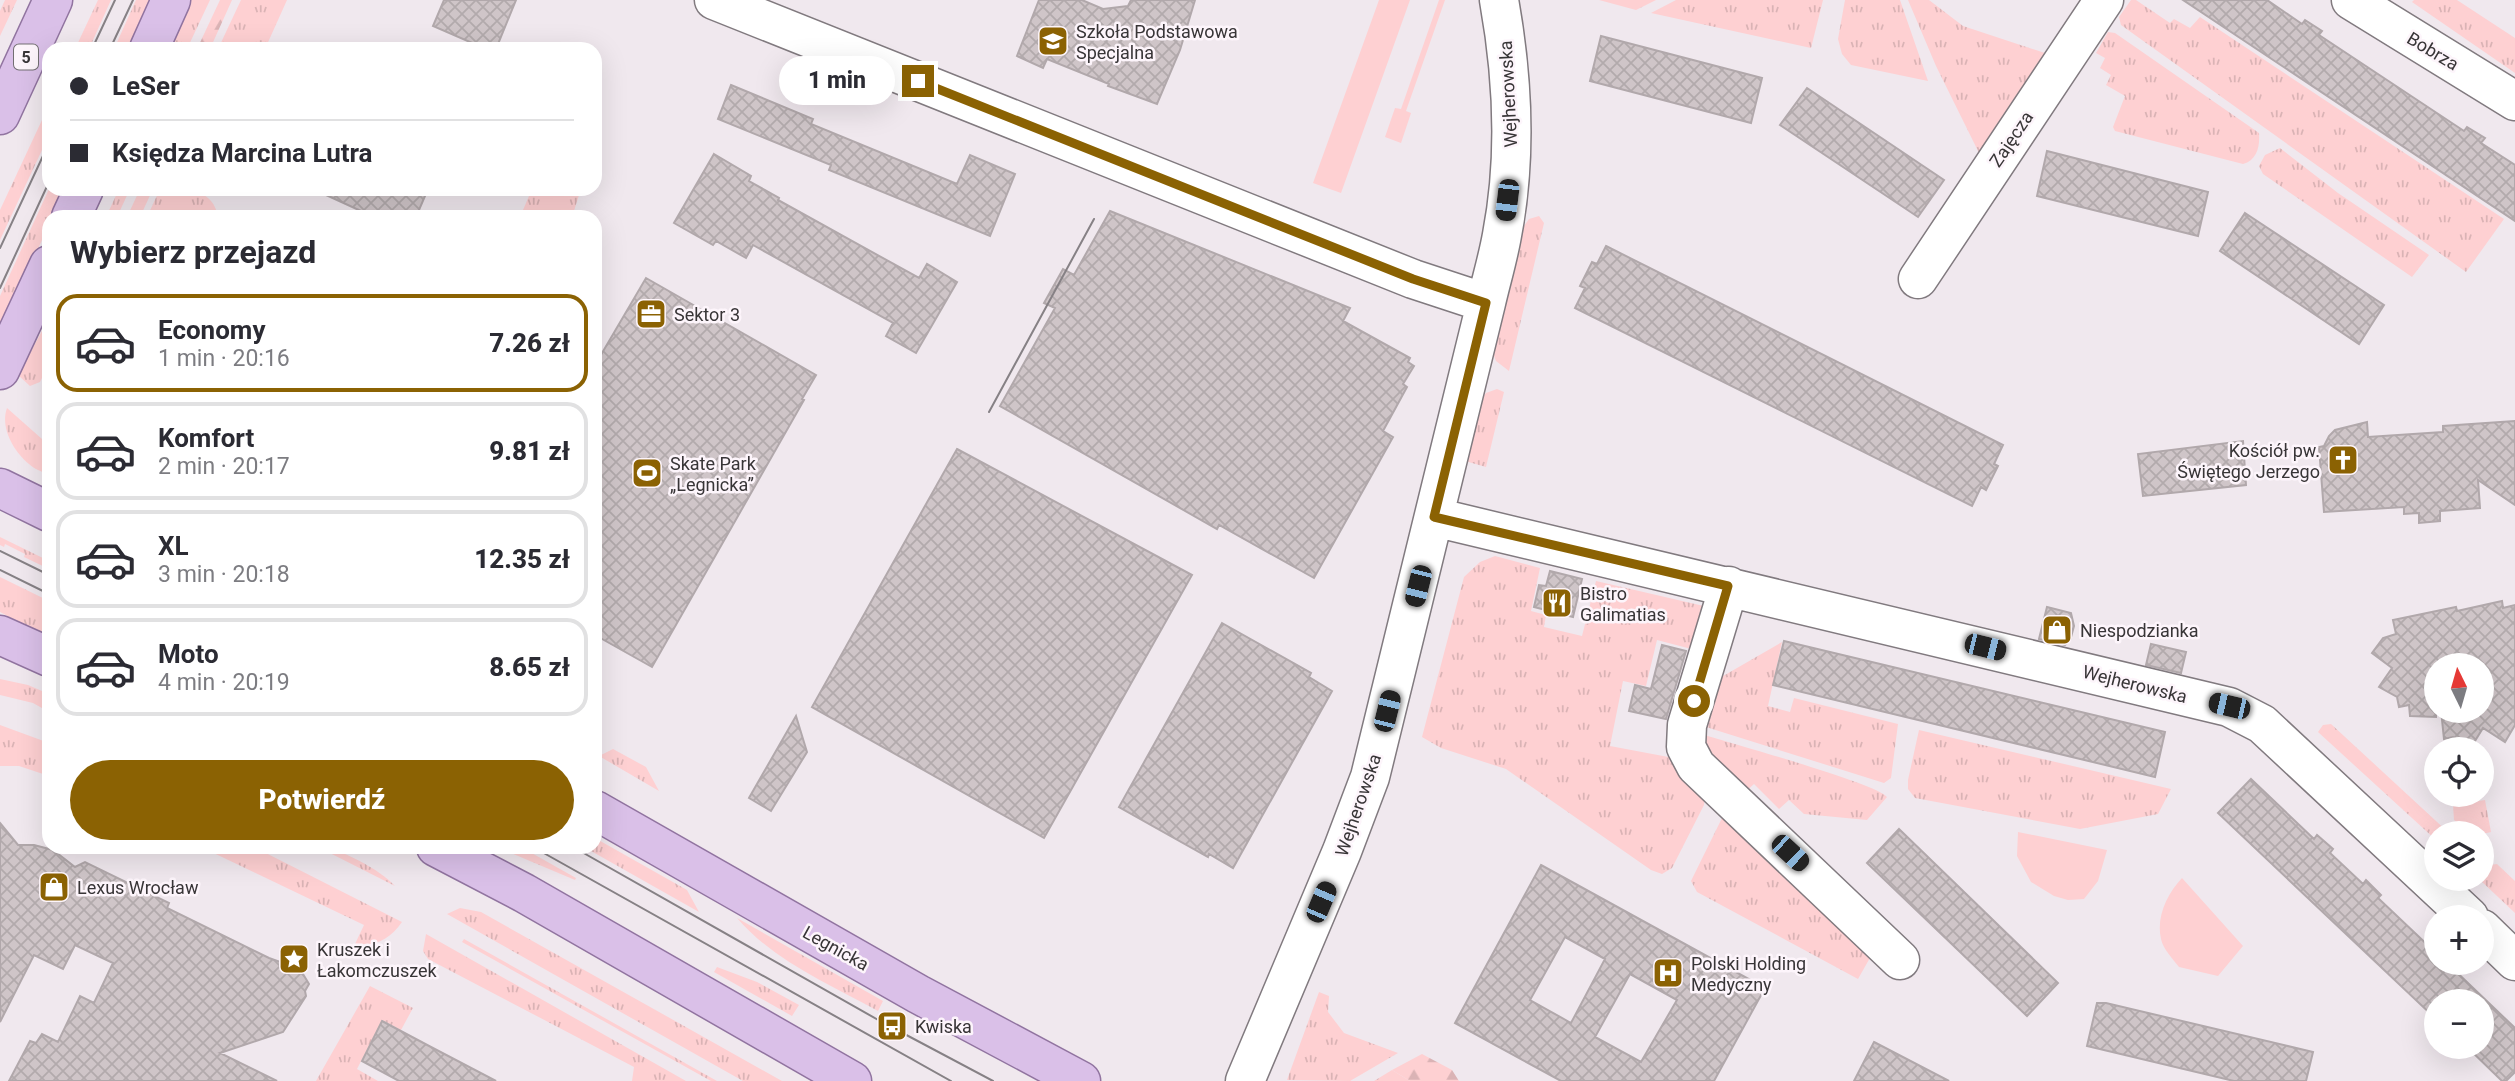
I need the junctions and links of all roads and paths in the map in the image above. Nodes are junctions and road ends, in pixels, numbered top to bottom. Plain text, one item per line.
1 (52, 0) edge
2 (172, 0) edge
3 (714, 0) edge
4 (1499, 0) edge
5 (2104, 0) edge
6 (2351, 0) edge
7 (152, 42) edge
8 (2515, 101) edge
9 (0, 115) edge
10 (1918, 279) dead end
11 (42, 280) edge
12 (1486, 303) junction
13 (0, 370) edge
14 (0, 488) edge
15 (42, 509) edge
16 (1434, 517) junction
17 (1728, 586) junction
18 (0, 635) edge
19 (42, 656) edge
20 (0, 658) edge
21 (42, 659) edge
22 (602, 814) edge
23 (449, 854) edge
24 (2456, 905) edge
25 (2494, 941) edge
26 (1900, 960) dead end
27 (2515, 961) edge
28 (852, 1081) edge
29 (1080, 1081) edge
30 (1245, 1081) edge

1 - 9 main road, 5
2 - 7 main road
3 - 12 street
4 - 12 street, Wejherowska
5 - 10 street, Zajęcza
6 - 8 street, Bobrza
11 - 13 main road
12 - 16 street, Wejherowska
14 - 15 main road
16 - 17 street, Wejherowska
16 - 30 street, Wejherowska
17 - 24 street, Wejherowska
17 - 26 street
18 - 19 main road
20 - 21 main road
22 - 29 main road, Legnicka
23 - 28 main road
25 - 27 street

